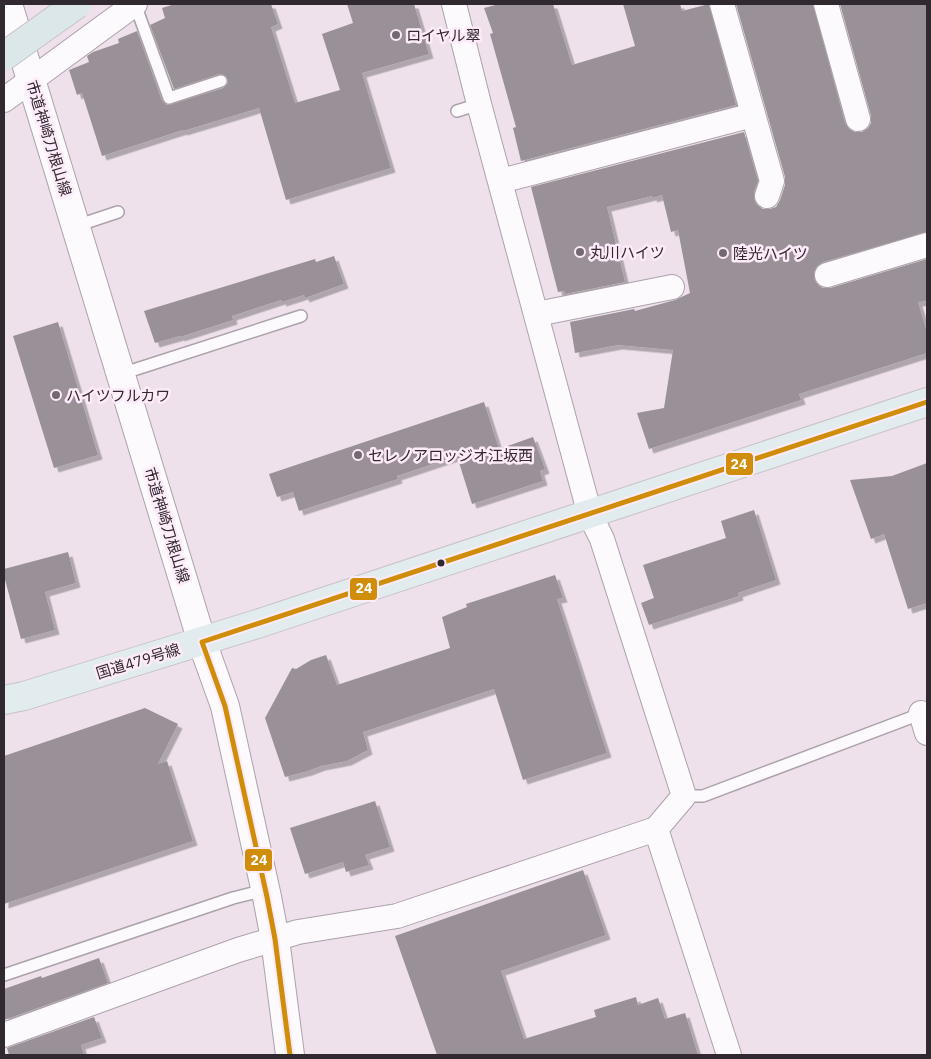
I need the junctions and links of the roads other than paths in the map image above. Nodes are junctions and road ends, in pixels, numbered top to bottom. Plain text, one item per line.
1 (8, 4) edge
2 (77, 4) edge
3 (135, 4) edge
4 (454, 4) edge
5 (722, 4) edge
6 (826, 4) edge
7 (4, 56) edge
8 (30, 80) junction
9 (221, 82) dead end
10 (4, 100) edge
11 (479, 104) junction
12 (457, 111) dead end
13 (752, 115) junction
14 (858, 119) dead end
15 (501, 180) junction
16 (768, 196) dead end
17 (118, 212) dead end
18 (76, 226) junction
19 (927, 245) edge
20 (828, 275) dead end
21 (672, 287) dead end
22 (537, 314) junction
23 (301, 316) dead end
24 (121, 374) junction
25 (927, 402) edge
26 (590, 515) junction
27 (202, 642) junction
28 (4, 700) edge
29 (925, 719) edge
30 (684, 796) junction
31 (656, 829) junction
32 (265, 890) junction
33 (275, 939) junction
34 (4, 976) edge
35 (4, 1035) edge
36 (290, 1055) edge
37 (729, 1055) edge

1 - 8 street, 市道神崎刀根山線
2 - 7 highway, bridge
3 - 8 street
3 - 9 lane
4 - 11 street
5 - 13 street
6 - 14 street
8 - 10 street
8 - 18 street, 市道神崎刀根山線
11 - 12 lane
11 - 15 street
13 - 15 street
13 - 16 street
15 - 22 street
17 - 18 lane
18 - 24 street, 市道神崎刀根山線
19 - 20 street
21 - 22 street
22 - 26 street
23 - 24 lane
24 - 27 street, 市道神崎刀根山線
25 - 26 highway, 国道479号線
26 - 27 highway, 国道479号線
26 - 30 street
27 - 28 highway, 国道479号線
27 - 32 street, 市道神崎刀根山線
29 - 30 lane
30 - 31 street
31 - 33 street
31 - 37 street
32 - 33 street, 市道神崎刀根山線
32 - 34 lane
33 - 35 street
33 - 36 street, 市道神崎刀根山線

